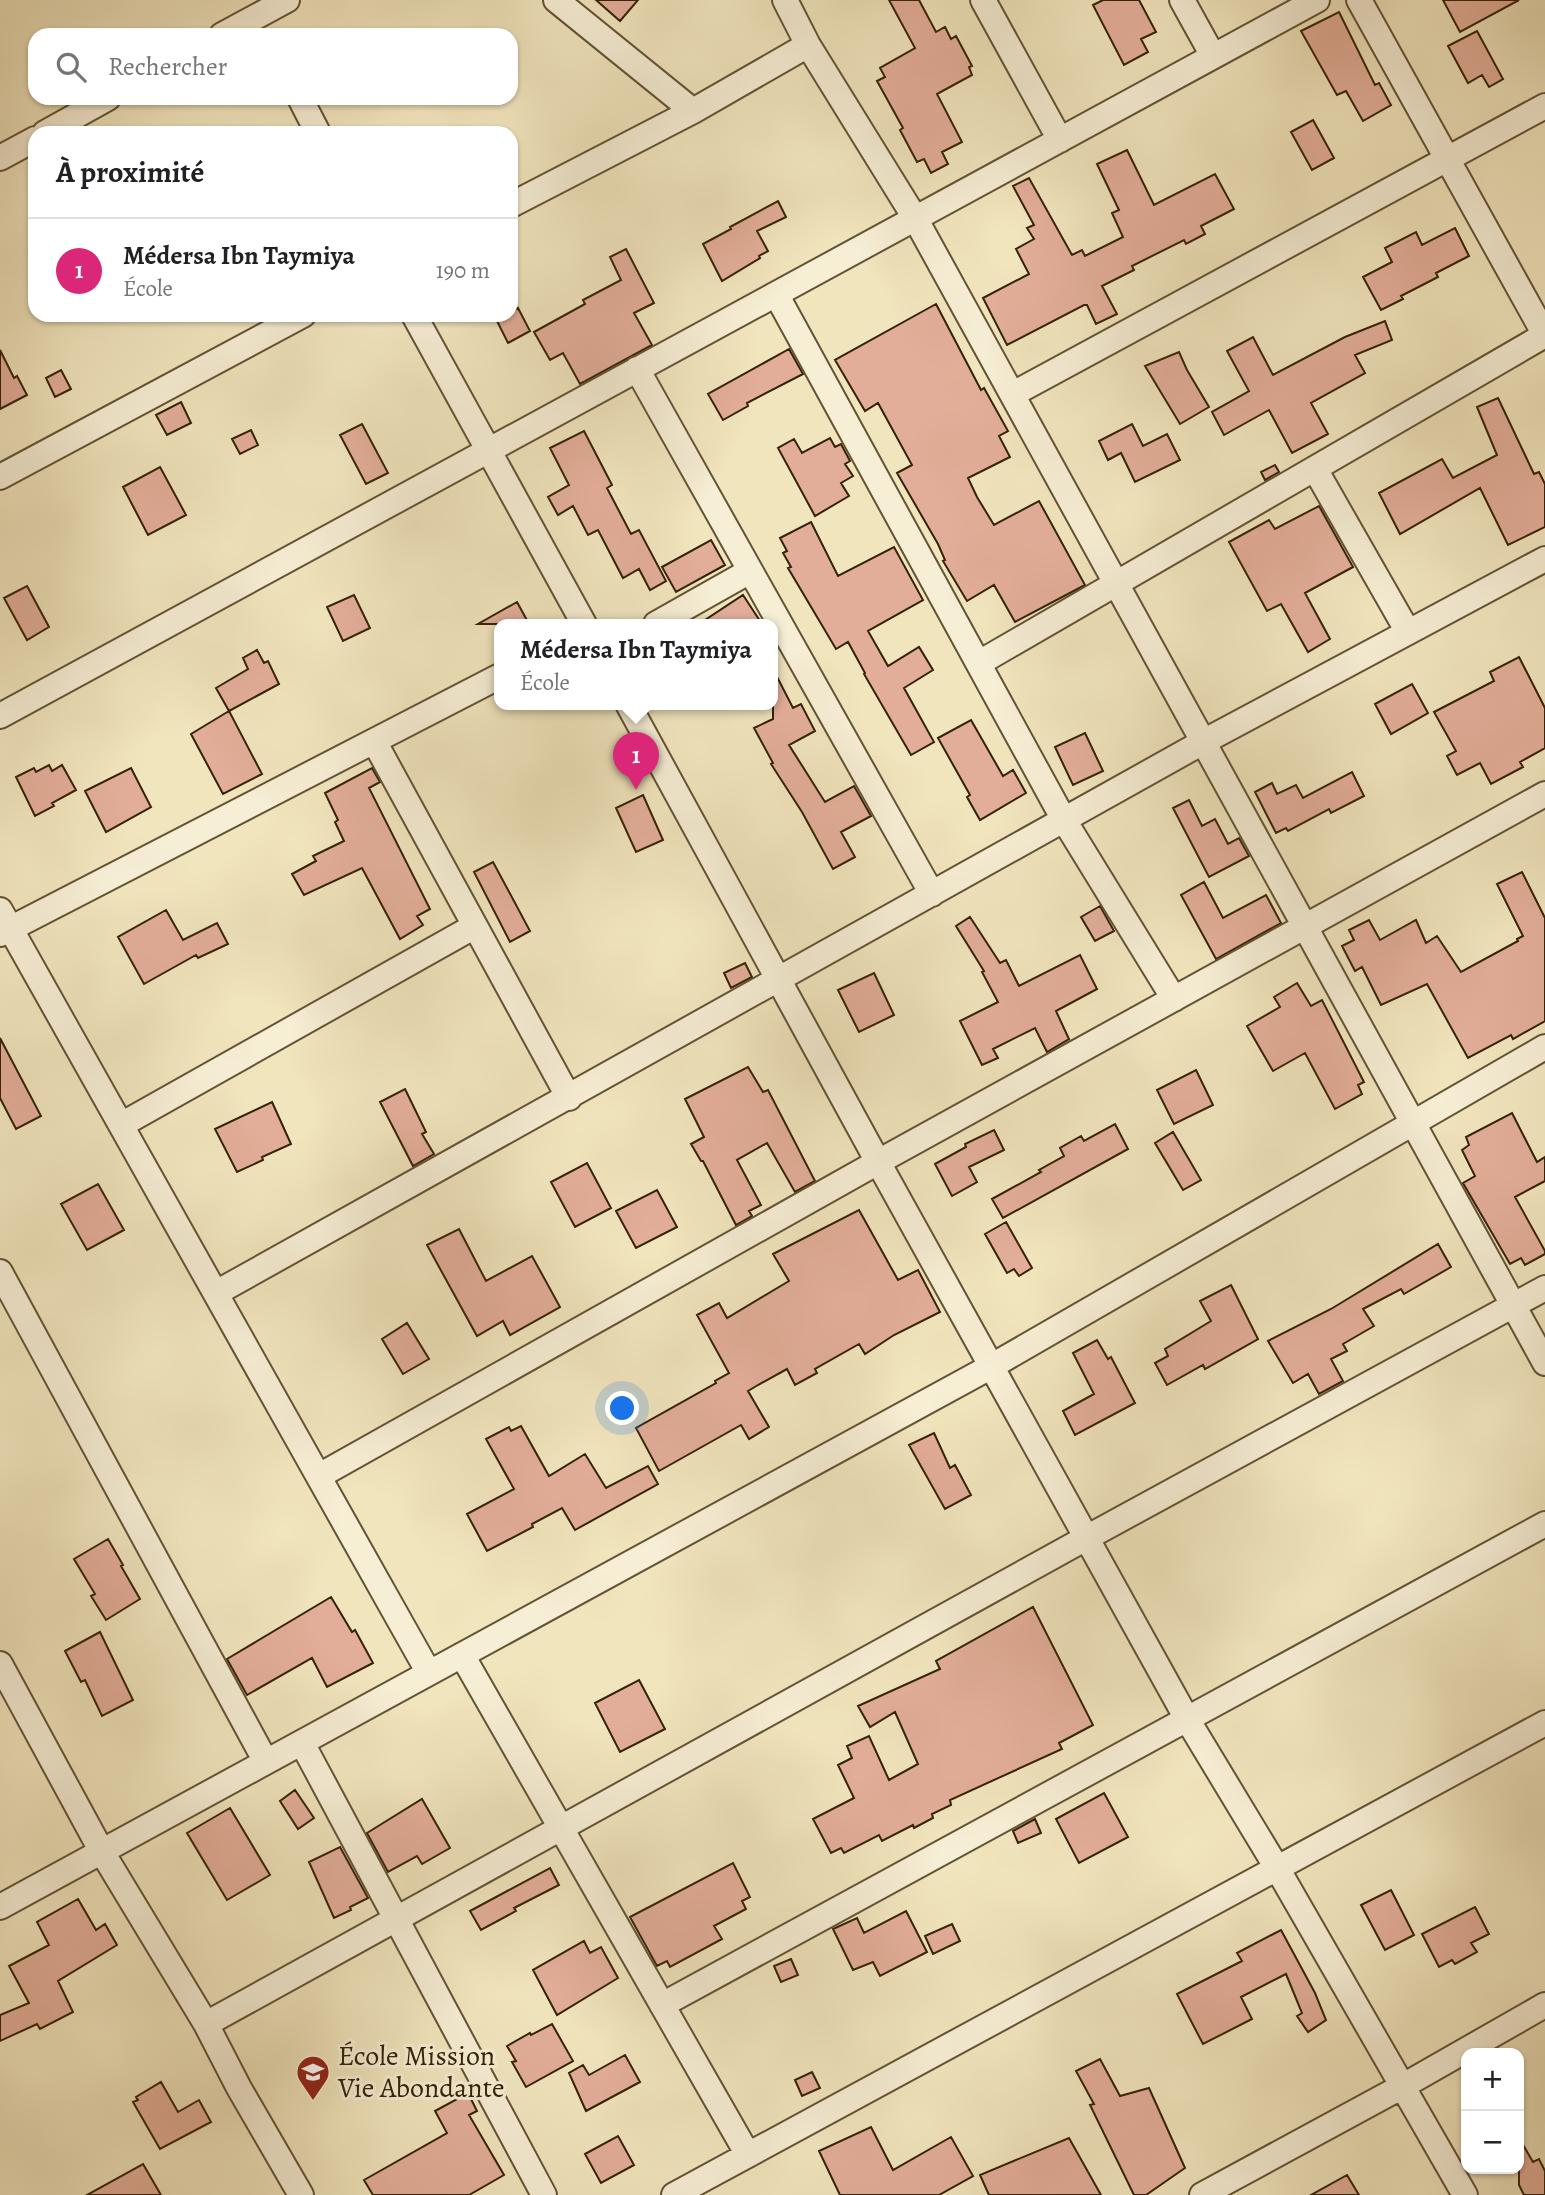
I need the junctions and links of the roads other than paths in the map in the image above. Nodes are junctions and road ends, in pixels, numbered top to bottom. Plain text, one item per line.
1 (287, 0) edge
2 (556, 0) edge
3 (785, 0) edge
4 (983, 0) edge
5 (1182, 0) edge
6 (1317, 0) edge
7 (1359, 0) edge
8 (258, 17) edge
9 (236, 28) edge
10 (808, 45) junction
11 (1213, 56) junction
12 (95, 105) edge
13 (304, 105) edge
14 (1545, 106) edge
15 (693, 111) junction
16 (58, 126) edge
17 (314, 126) edge
18 (1060, 140) junction
19 (28, 143) edge
20 (0, 158) edge
21 (1448, 159) junction
22 (518, 201) edge
23 (915, 218) junction
24 (776, 294) junction
25 (290, 322) edge
26 (418, 322) edge
27 (1545, 335) edge
28 (637, 369) junction
29 (1013, 394) junction
30 (488, 450) junction
31 (1315, 469) junction
32 (0, 477) edge
33 (1545, 559) edge
34 (750, 571) junction
35 (1117, 584) junction
36 (581, 619) edge
37 (665, 619) edge
38 (777, 619) edge
39 (778, 621) edge
40 (1408, 632) junction
41 (979, 663) junction
42 (494, 679) edge
43 (631, 710) edge
44 (0, 716) edge
45 (374, 741) junction
46 (1203, 742) junction
47 (1545, 794) edge
48 (1064, 820) junction
49 (932, 894) junction
50 (4, 925) edge
51 (475, 926) junction
52 (1305, 927) junction
53 (779, 981) junction
54 (1174, 999) junction
55 (1545, 1047) edge
56 (569, 1098) junction
57 (1413, 1123) junction
58 (121, 1125) junction
59 (878, 1162) junction
60 (0, 1272) edge
61 (1545, 1288) edge
62 (216, 1293) junction
63 (1513, 1306) junction
64 (1545, 1363) edge
65 (992, 1366) junction
66 (319, 1476) junction
67 (1545, 1524) edge
68 (1087, 1537) junction
69 (462, 1655) junction
70 (0, 1664) edge
71 (429, 1673) junction
72 (1187, 1719) junction
73 (1545, 1723) edge
74 (302, 1743) junction
75 (267, 1762) junction
76 (561, 1828) junction
77 (102, 1852) junction
78 (1277, 1868) junction
79 (0, 1907) edge
80 (396, 1919) junction
81 (662, 2005) junction
82 (1545, 2005) edge
83 (206, 2024) junction
84 (1403, 2086) junction
85 (748, 2155) junction
86 (296, 2193) edge
87 (544, 2195) edge
88 (674, 2195) edge
89 (1202, 2195) edge
90 (1465, 2195) edge

1 - 8 street
2 - 15 street
3 - 10 street
4 - 18 street
5 - 11 street
6 - 11 street
7 - 21 street
8 - 9 street
10 - 15 street
10 - 23 street
11 - 18 street
12 - 16 street
13 - 17 street
14 - 21 street
15 - 22 street
18 - 23 street
19 - 20 street
21 - 27 street
21 - 29 street
23 - 24 street
23 - 29 street
24 - 28 street
24 - 41 street
25 - 32 street
26 - 30 street
27 - 31 street
28 - 30 street
28 - 34 street
29 - 35 street
30 - 36 street
30 - 44 street
31 - 35 street
31 - 40 street
33 - 40 street
34 - 37 street
34 - 38 street
35 - 41 street
35 - 46 street
39 - 49 street
40 - 46 street
41 - 48 street
42 - 45 street
43 - 53 street
45 - 50 street
45 - 51 street
46 - 48 street
46 - 52 street
47 - 52 street
48 - 49 street
48 - 54 street
49 - 53 street
50 - 58 street
51 - 56 street
51 - 58 street
52 - 54 street
52 - 57 street
53 - 56 street
53 - 59 street
54 - 59 street
55 - 57 street
56 - 62 street
57 - 63 street
57 - 65 street
58 - 62 street
59 - 65 street
59 - 66 street
60 - 75 street
61 - 63 street
62 - 66 street
63 - 64 street
63 - 68 street
65 - 68 street
65 - 69 street
66 - 71 street
67 - 72 street
68 - 72 street
68 - 76 street
69 - 71 street
69 - 76 street
70 - 77 street
71 - 74 street
72 - 78 street
72 - 81 street
73 - 78 street
74 - 75 street
74 - 80 street
75 - 77 street
76 - 80 street
76 - 81 street
77 - 79 street
77 - 83 street
78 - 84 street
78 - 85 street
80 - 83 street
80 - 87 street
81 - 85 street
82 - 84 street
83 - 86 street
84 - 89 street
84 - 90 street
85 - 88 street

